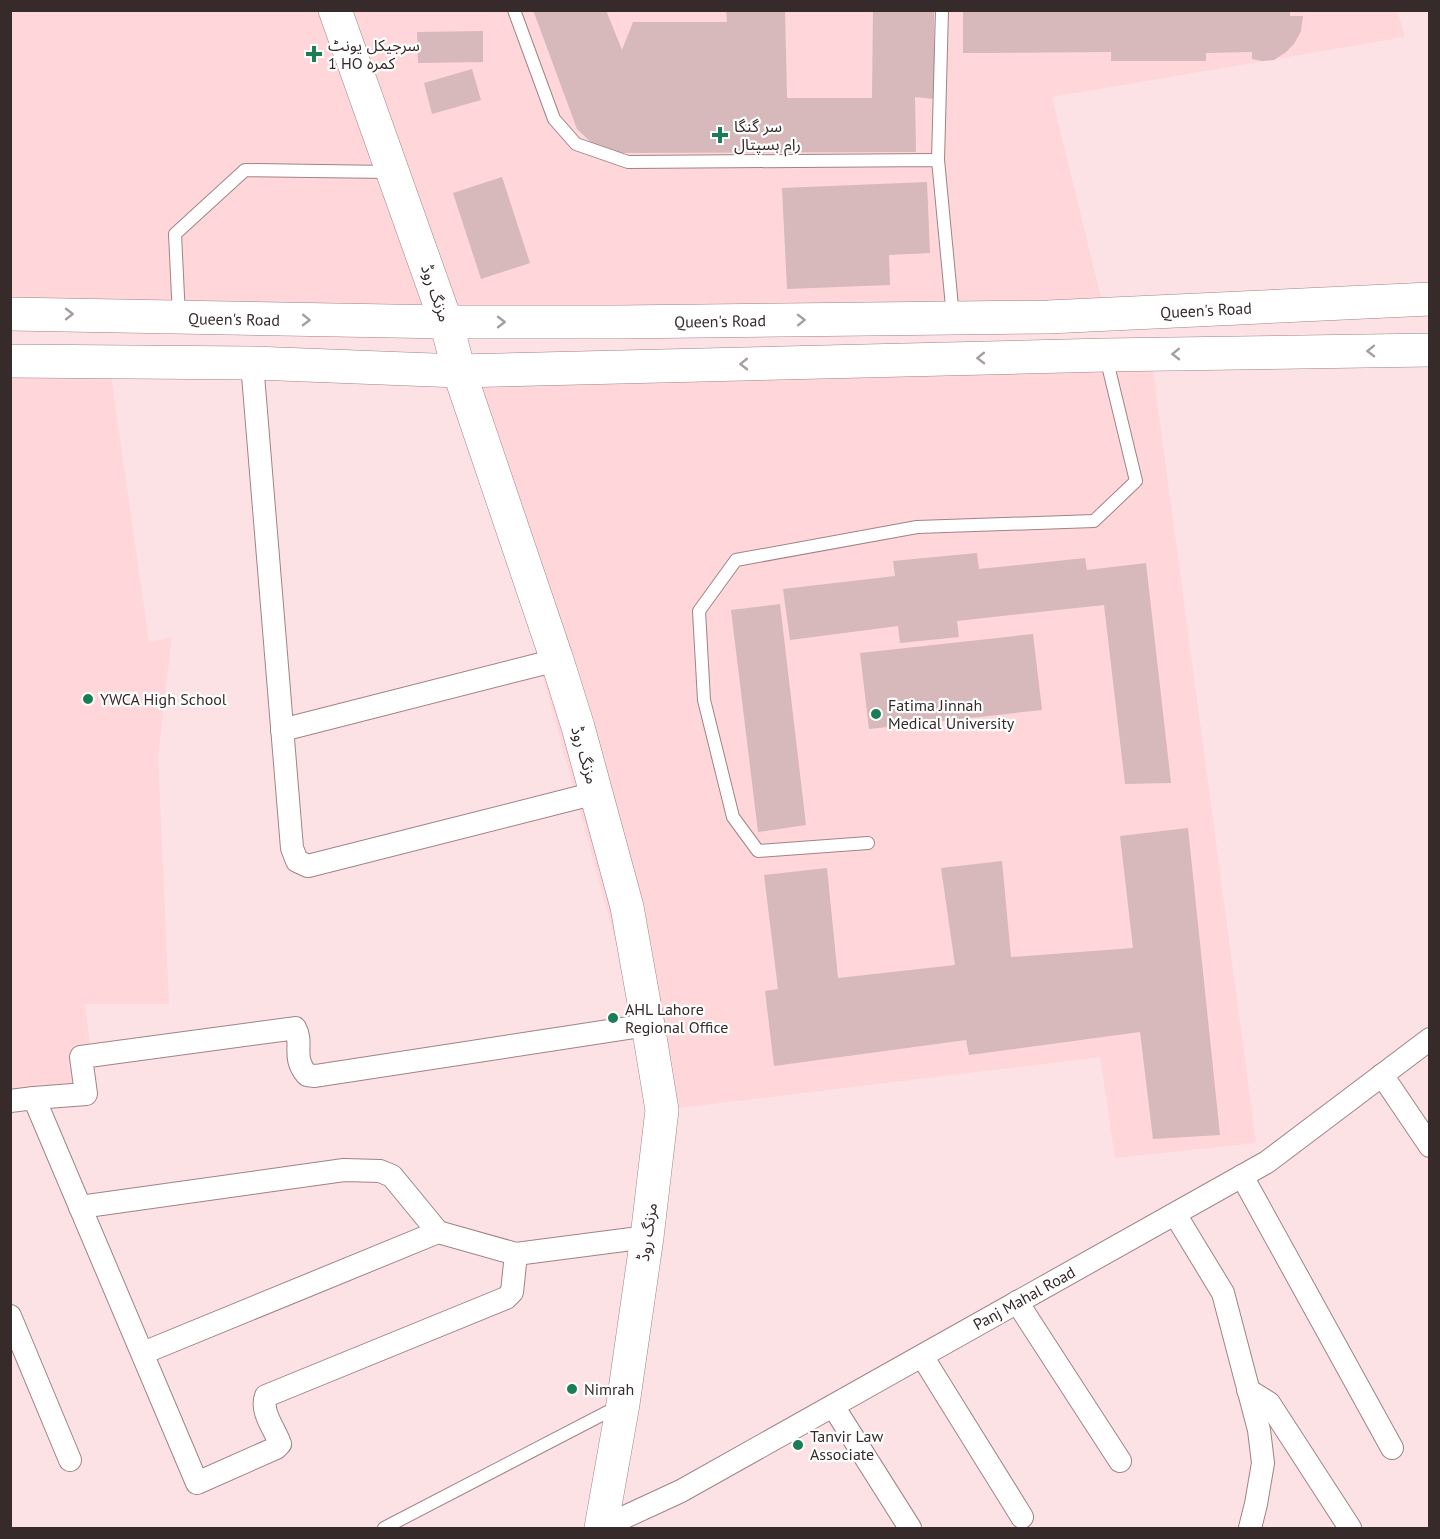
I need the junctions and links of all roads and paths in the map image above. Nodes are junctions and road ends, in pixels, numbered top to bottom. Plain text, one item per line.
1 (335, 10) edge
2 (514, 10) edge
3 (942, 10) edge
4 (938, 160) junction
5 (393, 172) junction
6 (1430, 299) edge
7 (10, 314) edge
8 (179, 318) junction
9 (953, 318) junction
10 (446, 321) junction
11 (1430, 351) edge
12 (1105, 355) junction
13 (10, 361) edge
14 (252, 363) junction
15 (459, 371) junction
16 (557, 660) junction
17 (282, 730) junction
18 (596, 793) junction
19 (868, 843) dead end
20 (648, 1025) junction
21 (1430, 1039) edge
22 (1382, 1075) junction
23 (34, 1098) junction
24 (10, 1101) edge
25 (1430, 1146) edge
26 (1242, 1176) junction
27 (80, 1207) junction
28 (1175, 1214) junction
29 (438, 1232) junction
30 (647, 1237) junction
31 (516, 1254) junction
32 (1017, 1302) junction
33 (10, 1316) edge
34 (143, 1353) junction
35 (922, 1356) junction
36 (1248, 1390) junction
37 (623, 1404) junction
38 (833, 1406) junction
39 (1392, 1448) dead end
40 (70, 1460) dead end
41 (1120, 1461) dead end
42 (1022, 1517) dead end
43 (384, 1528) edge
44 (601, 1528) edge
45 (910, 1528) edge
46 (1250, 1528) edge
47 (1350, 1528) edge

1 - 5 main road, مزنگ روڈ
2 - 4 lane
3 - 4 lane
4 - 9 lane
5 - 8 lane
5 - 10 main road, مزنگ روڈ
6 - 9 main road, Queen's Road
7 -> 8 main road, Queen's Road
8 -> 10 main road, Queen's Road
10 -> 9 main road, Queen's Road
10 - 15 main road, مزنگ روڈ
11 -> 12 main road
12 -> 15 main road
12 - 19 lane
13 - 14 main road
14 - 15 main road
14 - 17 street
15 - 16 main road, مزنگ روڈ
16 - 17 street
16 - 18 main road, مزنگ روڈ
17 - 18 street
18 - 20 main road, مزنگ روڈ
20 - 23 street
20 - 30 main road, مزنگ روڈ
21 - 22 street, Panj Mahal Road
22 - 25 street
22 - 26 street, Panj Mahal Road
23 - 24 street
23 - 27 street
26 - 28 street, Panj Mahal Road
26 - 39 street
27 - 29 street
27 - 34 street
28 - 32 street, Panj Mahal Road
28 - 36 street
29 - 31 street
29 - 34 street
30 - 31 street
30 - 37 main road, مزنگ روڈ
31 - 34 street
32 - 35 street, Panj Mahal Road
32 - 41 street
33 - 40 street
35 - 38 street, Panj Mahal Road
35 - 42 street
36 - 46 street
36 - 47 street
37 - 43 lane
37 - 44 main road, مزنگ روڈ
38 - 44 street, Panj Mahal Road
38 - 45 street

